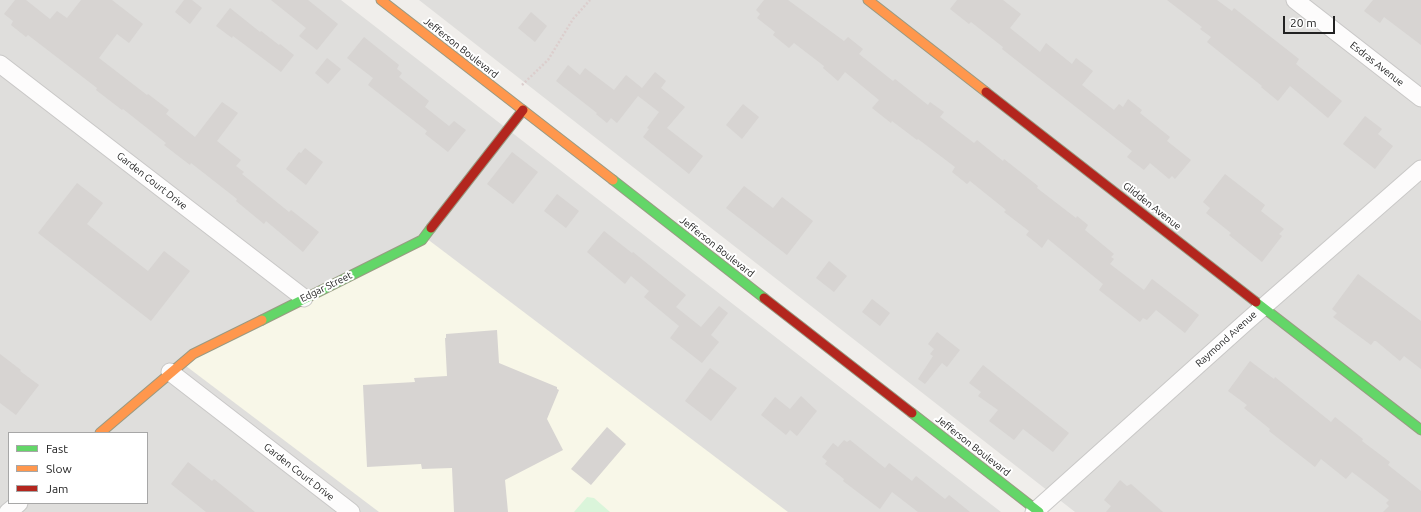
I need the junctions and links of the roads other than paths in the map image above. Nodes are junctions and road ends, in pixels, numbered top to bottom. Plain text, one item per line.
1 (381, 0) edge
2 (868, 0) edge
3 (1295, 0) edge
4 (0, 64) edge
5 (1421, 98) edge
6 (523, 110) junction
7 (1421, 169) edge
8 (304, 298) junction
9 (1263, 306) junction
10 (170, 372) junction
11 (1421, 430) edge
12 (101, 432) edge
13 (18, 504) edge
14 (1036, 511) edge
15 (8, 512) edge
16 (351, 512) edge

1 - 6 street, Jefferson Boulevard
2 - 9 street, Glidden Avenue
3 - 5 street, Esdras Avenue
4 - 8 street, Garden Court Drive
6 - 8 street, Edgar Street
6 - 14 street, Jefferson Boulevard
7 - 9 street, Raymond Avenue
8 - 10 street, Edgar Street
9 - 11 street, Glidden Avenue
9 - 14 street, Raymond Avenue
10 - 12 street, Edgar Street
10 - 16 street, Garden Court Drive
13 - 15 street

